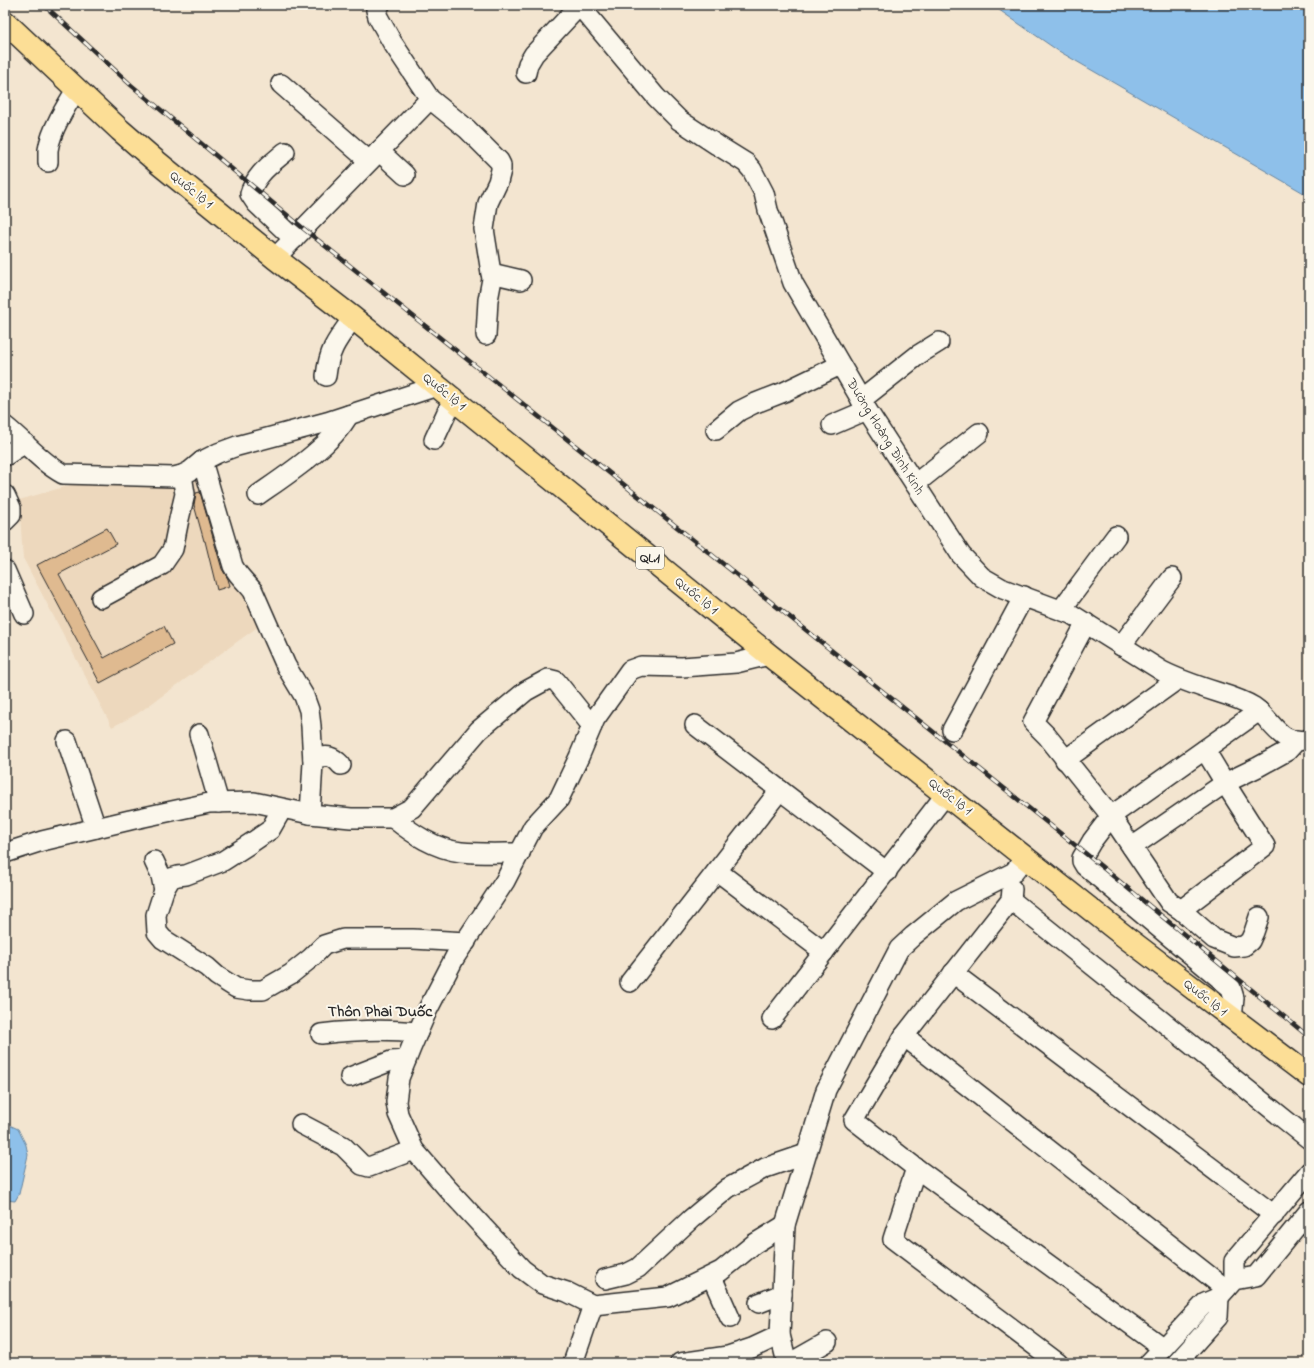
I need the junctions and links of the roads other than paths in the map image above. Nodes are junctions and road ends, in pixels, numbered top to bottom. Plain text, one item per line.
1 (380, 5) edge
2 (579, 5) edge
3 (5, 22) edge
4 (526, 73) dead end
5 (281, 84) dead end
6 (76, 90) junction
7 (430, 99) junction
8 (284, 152) dead end
9 (374, 156) junction
10 (48, 162) dead end
11 (405, 175) dead end
12 (294, 239) junction
13 (275, 258) junction
14 (491, 273) junction
15 (521, 280) dead end
16 (353, 318) junction
17 (486, 335) dead end
18 (939, 342) dead end
19 (840, 365) junction
20 (326, 376) dead end
21 (445, 393) junction
22 (864, 405) junction
23 (349, 415) junction
24 (832, 425) dead end
25 (5, 426) edge
26 (716, 430) dead end
27 (979, 433) dead end
28 (434, 440) dead end
29 (25, 443) junction
30 (5, 456) edge
31 (202, 461) junction
32 (182, 475) junction
33 (915, 484) junction
34 (5, 495) edge
35 (258, 495) dead end
36 (5, 521) edge
37 (1116, 536) dead end
38 (5, 570) edge
39 (1172, 578) dead end
40 (1024, 596) junction
41 (101, 598) dead end
42 (1061, 610) junction
43 (24, 614) dead end
44 (1086, 623) junction
45 (1121, 646) junction
46 (769, 655) junction
47 (1178, 679) junction
48 (1259, 711) junction
49 (695, 725) dead end
50 (592, 726) junction
51 (952, 730) dead end
52 (199, 734) dead end
53 (1303, 740) edge
54 (67, 741) dead end
55 (1205, 750) junction
56 (313, 758) junction
57 (1065, 760) junction
58 (341, 764) dead end
59 (1224, 784) junction
60 (780, 790) junction
61 (946, 794) junction
62 (218, 803) junction
63 (282, 809) junction
64 (310, 814) junction
65 (1111, 816) junction
66 (393, 818) junction
67 (96, 828) junction
68 (1132, 847) junction
69 (5, 853) edge
70 (520, 853) junction
71 (154, 861) dead end
72 (1020, 864) junction
73 (717, 870) junction
74 (886, 872) junction
75 (164, 890) junction
76 (1011, 900) junction
77 (1181, 910) junction
78 (1259, 917) dead end
79 (466, 942) junction
80 (824, 952) junction
81 (953, 973) junction
82 (630, 982) dead end
83 (772, 1019) dead end
84 (1232, 1019) junction
85 (418, 1032) junction
86 (321, 1034) dead end
87 (904, 1036) junction
88 (406, 1060) junction
89 (1309, 1076) edge
90 (350, 1077) dead end
91 (301, 1124) dead end
92 (1309, 1139) edge
93 (414, 1150) junction
94 (806, 1154) junction
95 (916, 1168) junction
96 (1309, 1172) edge
97 (1309, 1211) edge
98 (1274, 1215) junction
99 (785, 1225) junction
100 (712, 1277) junction
101 (605, 1279) dead end
102 (1226, 1289) junction
103 (782, 1294) junction
104 (759, 1303) dead end
105 (593, 1305) junction
106 (730, 1318) dead end
107 (780, 1335) junction
108 (827, 1342) dead end
109 (1163, 1348) junction
110 (573, 1363) edge
111 (680, 1363) edge
112 (789, 1363) edge
113 (1058, 1363) edge
114 (1149, 1363) edge
115 (1177, 1363) edge

1 - 7 street
2 - 4 street
2 - 19 street, Đường Hoàng Đình Kinh
3 - 6 highway, Quốc lộ 1 / QL.1
5 - 9 street
6 - 10 street
6 - 13 highway, Quốc lộ 1 / QL.1
7 - 9 street
7 - 14 street
8 - 12 street
9 - 11 street
9 - 12 street
12 - 13 street
13 - 16 highway, Quốc lộ 1 / QL.1
14 - 15 street
14 - 17 street
16 - 20 street
16 - 21 highway, Quốc lộ 1 / QL.1
18 - 22 street
19 - 22 street, Đường Hoàng Đình Kinh
19 - 26 street
21 - 23 street
21 - 28 street
21 - 46 highway, Quốc lộ 1 / QL.1
22 - 24 street
22 - 33 street, Đường Hoàng Đình Kinh
23 - 31 street
23 - 35 street
25 - 29 street
27 - 33 street
29 - 30 street
29 - 32 street
31 - 32 street
31 - 56 street
32 - 41 street
33 - 40 street, Đường Hoàng Đình Kinh
34 - 36 street
37 - 42 street
38 - 43 street
39 - 45 street
40 - 42 street, Đường Hoàng Đình Kinh
40 - 51 street
42 - 44 street, Đường Hoàng Đình Kinh
44 - 45 street, Đường Hoàng Đình Kinh
44 - 57 street
45 - 47 street, Đường Hoàng Đình Kinh
46 - 50 street
46 - 61 highway, Quốc lộ 1 / QL.1
47 - 48 street, Đường Hoàng Đình Kinh
47 - 57 street
48 - 53 street, Đường Hoàng Đình Kinh
48 - 55 street
49 - 60 street
50 - 66 street
50 - 70 street
52 - 62 street
53 - 59 street
54 - 67 street
55 - 59 street
55 - 65 street
56 - 58 street
56 - 64 street
57 - 65 street
59 - 68 street
59 - 77 street
60 - 73 street
60 - 74 street
61 - 72 highway, Quốc lộ 1 / QL.1
61 - 74 street
62 - 63 street
62 - 67 street
63 - 64 street
63 - 75 street
64 - 66 street
65 - 68 street
65 - 84 street
66 - 70 street
67 - 69 street
68 - 77 street
70 - 79 street
71 - 75 street
72 - 76 street
72 - 84 highway, Quốc lộ 1 / QL.1
72 - 94 street
73 - 80 street
73 - 82 street
74 - 80 street
75 - 79 street
76 - 81 street
76 - 92 street
77 - 78 street
79 - 85 street
80 - 83 street
81 - 87 street
81 - 98 street
84 - 89 highway, Quốc lộ 1 / QL.1
85 - 86 street
85 - 88 street
87 - 95 street
87 - 102 street
88 - 90 street
88 - 93 street
91 - 93 street
93 - 105 street
94 - 99 street
94 - 101 street
95 - 109 street
95 - 113 street
96 - 98 street
97 - 102 street
98 - 102 street
99 - 100 street
99 - 103 street
100 - 105 street
100 - 106 street
102 - 109 street
102 - 115 street
103 - 104 street
103 - 107 street
105 - 110 street
107 - 111 street
107 - 112 street
108 - 112 street
109 - 114 street

